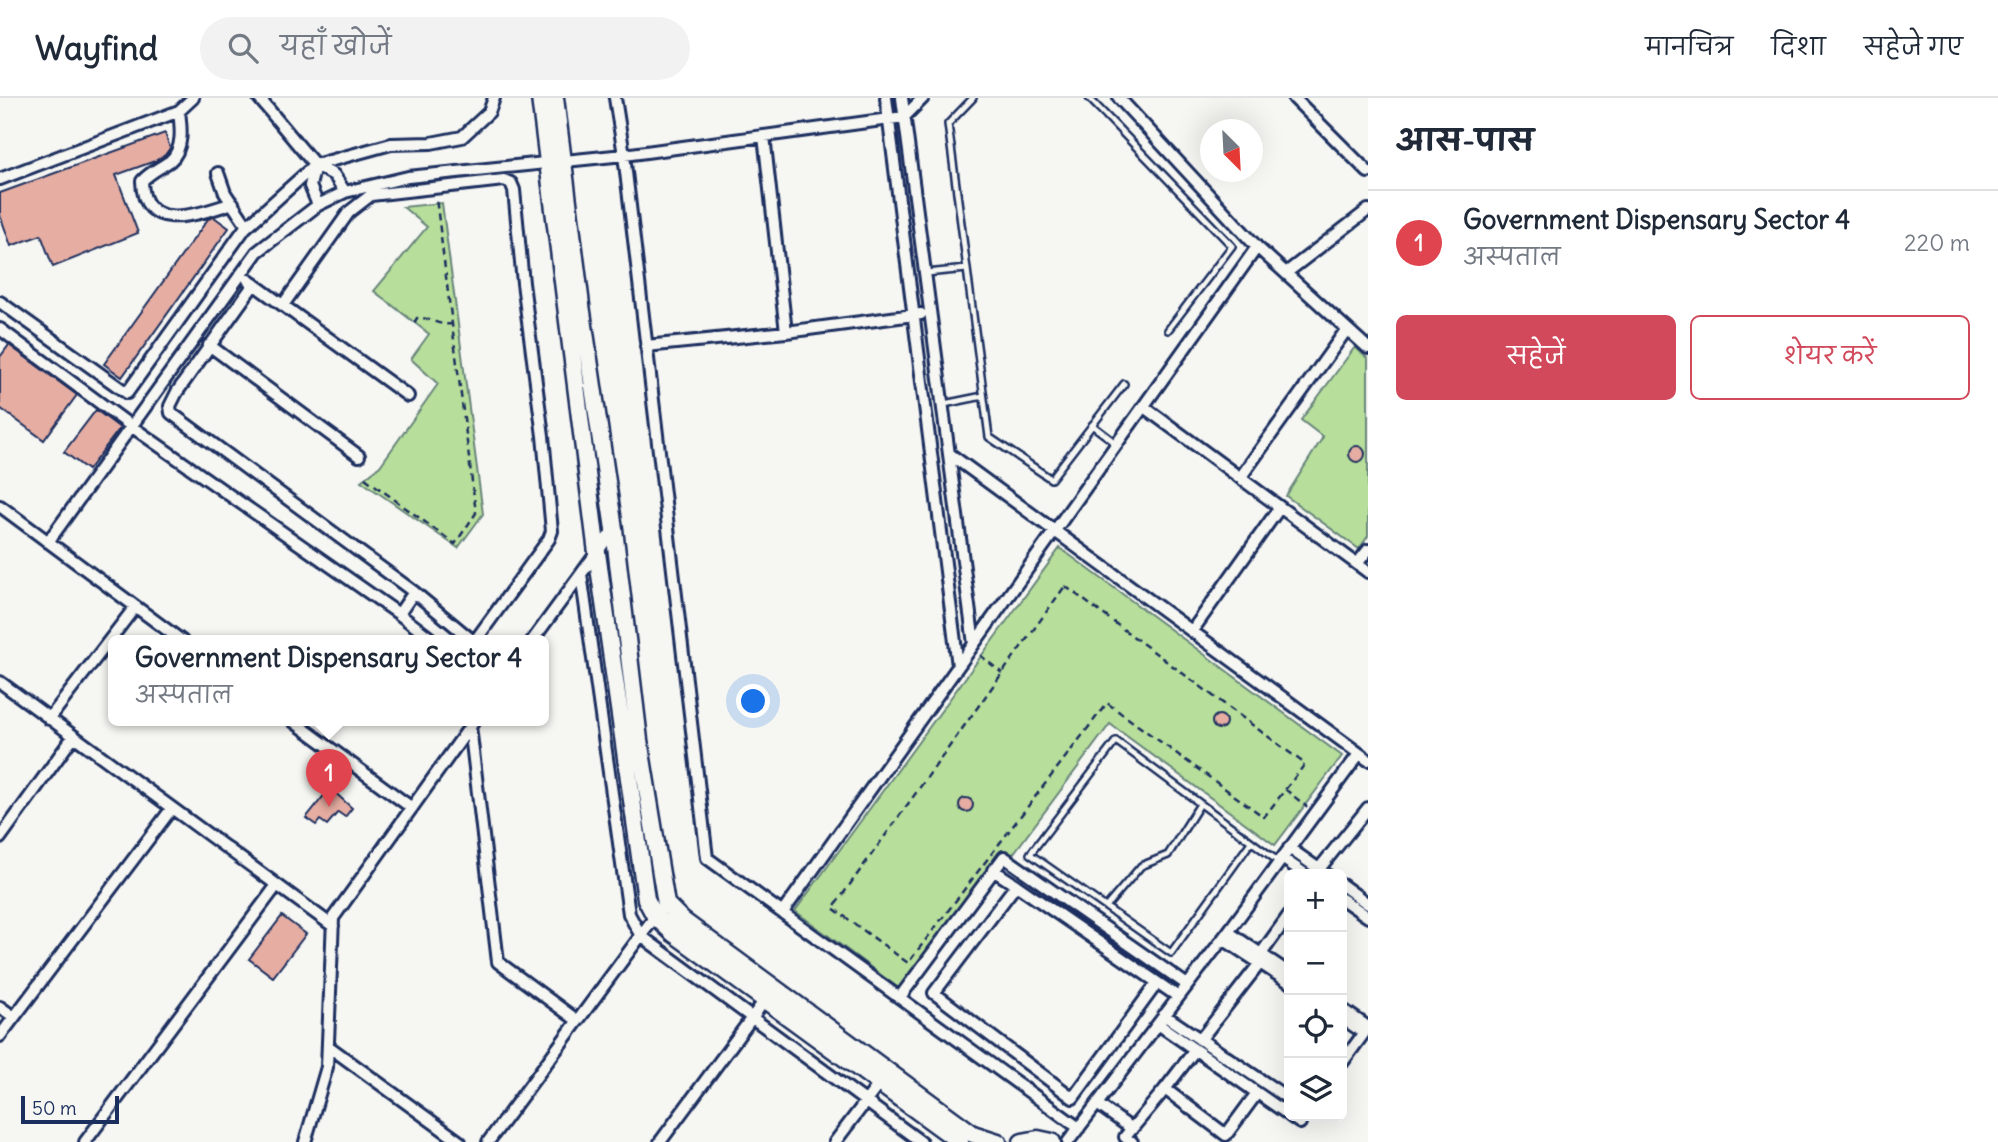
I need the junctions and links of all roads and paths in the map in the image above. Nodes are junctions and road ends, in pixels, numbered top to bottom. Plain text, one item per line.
1 (193, 98) edge
2 (259, 98) edge
3 (494, 98) edge
4 (540, 98) edge
5 (555, 98) edge
6 (615, 98) edge
7 (886, 98) edge
8 (902, 98) edge
9 (923, 98) edge
10 (973, 98) edge
11 (1088, 98) edge
12 (1119, 98) edge
13 (1294, 98) edge
14 (179, 111) junction
15 (904, 117) junction
16 (889, 120) junction
17 (764, 136) junction
18 (624, 155) junction
19 (555, 162) junction
20 (315, 165) junction
21 (1368, 172) edge
22 (218, 173) dead end
23 (0, 179) edge
24 (434, 188) junction
25 (345, 192) junction
26 (233, 203) junction
27 (318, 205) junction
28 (1368, 210) edge
29 (247, 226) junction
30 (1257, 247) junction
31 (967, 269) junction
32 (926, 273) junction
33 (1286, 273) junction
34 (240, 274) junction
35 (254, 284) junction
36 (0, 302) edge
37 (283, 305) junction
38 (931, 312) junction
39 (914, 315) junction
40 (414, 323) dead end
41 (452, 324) junction
42 (0, 329) edge
43 (1347, 329) junction
44 (1168, 330) dead end
45 (786, 332) junction
46 (209, 345) junction
47 (646, 346) junction
48 (1368, 348) edge
49 (1124, 384) dead end
50 (408, 396) dead end
51 (984, 396) junction
52 (944, 404) junction
53 (1144, 407) junction
54 (1092, 425) junction
55 (131, 426) junction
56 (1117, 444) junction
57 (950, 455) junction
58 (359, 456) dead end
59 (365, 478) dead end
60 (1240, 478) junction
61 (0, 506) edge
62 (1280, 507) junction
63 (614, 529) junction
64 (1056, 531) junction
65 (48, 541) junction
66 (1368, 550) edge
67 (597, 553) junction
68 (1357, 564) junction
69 (1368, 572) edge
70 (581, 574) junction
71 (414, 592) junction
72 (135, 607) junction
73 (399, 614) junction
74 (1192, 631) junction
75 (114, 635) edge
76 (174, 635) edge
77 (426, 635) edge
78 (467, 635) edge
79 (478, 635) edge
80 (536, 635) edge
81 (108, 642) edge
82 (973, 646) junction
83 (958, 666) junction
84 (1002, 673) junction
85 (0, 683) edge
86 (49, 719) junction
87 (300, 726) edge
88 (471, 726) edge
89 (472, 726) edge
90 (72, 737) junction
91 (1364, 757) edge
92 (1285, 789) junction
93 (1200, 804) junction
94 (172, 808) junction
95 (412, 808) junction
96 (1368, 808) edge
97 (1315, 813) junction
98 (0, 838) edge
99 (1251, 842) junction
100 (1289, 848) junction
101 (1280, 860) junction
102 (1296, 869) edge
103 (1319, 869) edge
104 (1325, 869) edge
105 (993, 870) junction
106 (1016, 885) junction
107 (277, 886) junction
108 (1347, 889) edge
109 (1347, 902) edge
110 (1368, 904) edge
111 (1107, 907) junction
112 (660, 910) junction
113 (783, 912) junction
114 (1368, 917) edge
115 (1284, 922) edge
116 (333, 926) junction
117 (1225, 935) junction
118 (640, 936) junction
119 (1259, 959) junction
120 (1284, 971) edge
121 (1284, 978) edge
122 (1157, 983) junction
123 (1186, 984) junction
124 (1177, 996) junction
125 (900, 997) junction
126 (765, 1000) junction
127 (0, 1007) edge
128 (1347, 1012) edge
129 (14, 1017) junction
130 (752, 1018) junction
131 (1161, 1020) junction
132 (578, 1021) junction
133 (1347, 1021) edge
134 (1368, 1027) edge
135 (0, 1036) edge
136 (1196, 1042) junction
137 (328, 1046) junction
138 (1347, 1056) edge
139 (884, 1077) junction
140 (1165, 1088) junction
141 (1257, 1093) junction
142 (1284, 1096) edge
143 (865, 1102) junction
144 (1097, 1104) junction
145 (1284, 1111) edge
146 (1298, 1121) edge
147 (1300, 1123) dead end
148 (1079, 1128) junction
149 (1132, 1129) junction
150 (1223, 1138) edge
151 (85, 1142) edge
152 (305, 1142) edge
153 (460, 1142) edge
154 (488, 1142) edge
155 (660, 1142) edge
156 (835, 1142) edge
157 (921, 1142) edge
158 (960, 1142) edge
159 (998, 1142) edge
160 (1022, 1142) edge
161 (1052, 1142) edge
162 (1068, 1142) edge
163 (1132, 1142) edge

1 - 14 street
2 - 20 street
3 - 20 street
4 - 19 street
5 - 19 street
6 - 18 street
7 - 16 street
8 - 15 street
9 - 15 street
10 - 31 lane
11 - 44 lane
12 - 30 street
13 - 21 street
14 - 23 street
14 - 26 street
15 - 16 street
15 - 32 street
16 - 17 street
16 - 39 street
17 - 18 street
17 - 45 street
18 - 19 street
18 - 47 street
19 - 25 street
19 - 63 street
19 - 67 street
20 - 25 street
20 - 27 street
20 - 29 street
22 - 26 street
24 - 37 street
24 - 41 path
24 - 79 street
25 - 27 street
26 - 29 street
27 - 34 street
28 - 33 street
29 - 36 street
30 - 33 street
30 - 53 street
31 - 32 lane
31 - 51 lane
32 - 38 street
33 - 43 street
34 - 35 street
34 - 55 street
35 - 37 street
35 - 46 street
37 - 50 street
38 - 39 street
38 - 52 street
39 - 45 street
39 - 83 street
40 - 41 path
41 - 59 path
42 - 55 street
43 - 48 street
43 - 60 street
45 - 47 street
46 - 58 street
46 - 71 street
47 - 113 street
49 - 54 lane
51 - 52 lane
51 - 54 lane
52 - 57 street
53 - 56 street
53 - 60 street
54 - 56 lane
55 - 65 street
55 - 73 street
56 - 64 street
57 - 64 street
57 - 82 street
60 - 62 street
61 - 65 street
62 - 68 street
62 - 74 street
63 - 67 street
63 - 112 street
64 - 74 street
64 - 82 street
65 - 72 street
66 - 68 street
67 - 70 street
67 - 112 street
68 - 69 street
70 - 80 street
70 - 118 street
71 - 73 street
71 - 78 street
72 - 75 street
72 - 76 street
73 - 77 street
74 - 91 street
81 - 86 street
82 - 83 street
82 - 84 path
83 - 113 street
84 - 92 path
84 - 92 path
85 - 86 street
86 - 90 street
87 - 95 street
88 - 95 street
89 - 132 street
90 - 94 street
90 - 98 street
91 - 97 street
92 - 97 path
93 - 99 lane
93 - 111 lane
93 - 111 lane
94 - 107 street
94 - 129 street
95 - 116 street
96 - 104 street
97 - 100 street
99 - 101 lane
99 - 111 lane
100 - 101 street
100 - 103 street
101 - 102 street
101 - 117 street
105 - 106 street
105 - 123 street
105 - 125 street
106 - 122 street
106 - 122 street
107 - 116 street
107 - 151 street
108 - 110 street
109 - 114 street
112 - 118 street
112 - 126 street
112 - 139 street
113 - 125 street
115 - 119 street
116 - 137 street
117 - 119 street
117 - 123 street
118 - 130 street
118 - 132 street
119 - 120 street
119 - 121 street
119 - 136 street
122 - 124 street
123 - 124 street
124 - 131 street
125 - 148 street
126 - 130 street
126 - 139 street
127 - 129 street
128 - 134 street
129 - 135 street
130 - 143 street
130 - 155 street
131 - 136 street
131 - 144 street
132 - 154 street
133 - 138 street
136 - 140 street
136 - 141 street
136 - 142 street
137 - 152 street
137 - 153 street
139 - 143 street
139 - 158 street
139 - 159 street
140 - 149 street
140 - 150 street
141 - 145 street
141 - 150 street
143 - 156 street
143 - 157 street
144 - 148 street
144 - 149 street
146 - 147 street
148 - 162 street
149 - 163 street
160 - 161 street

